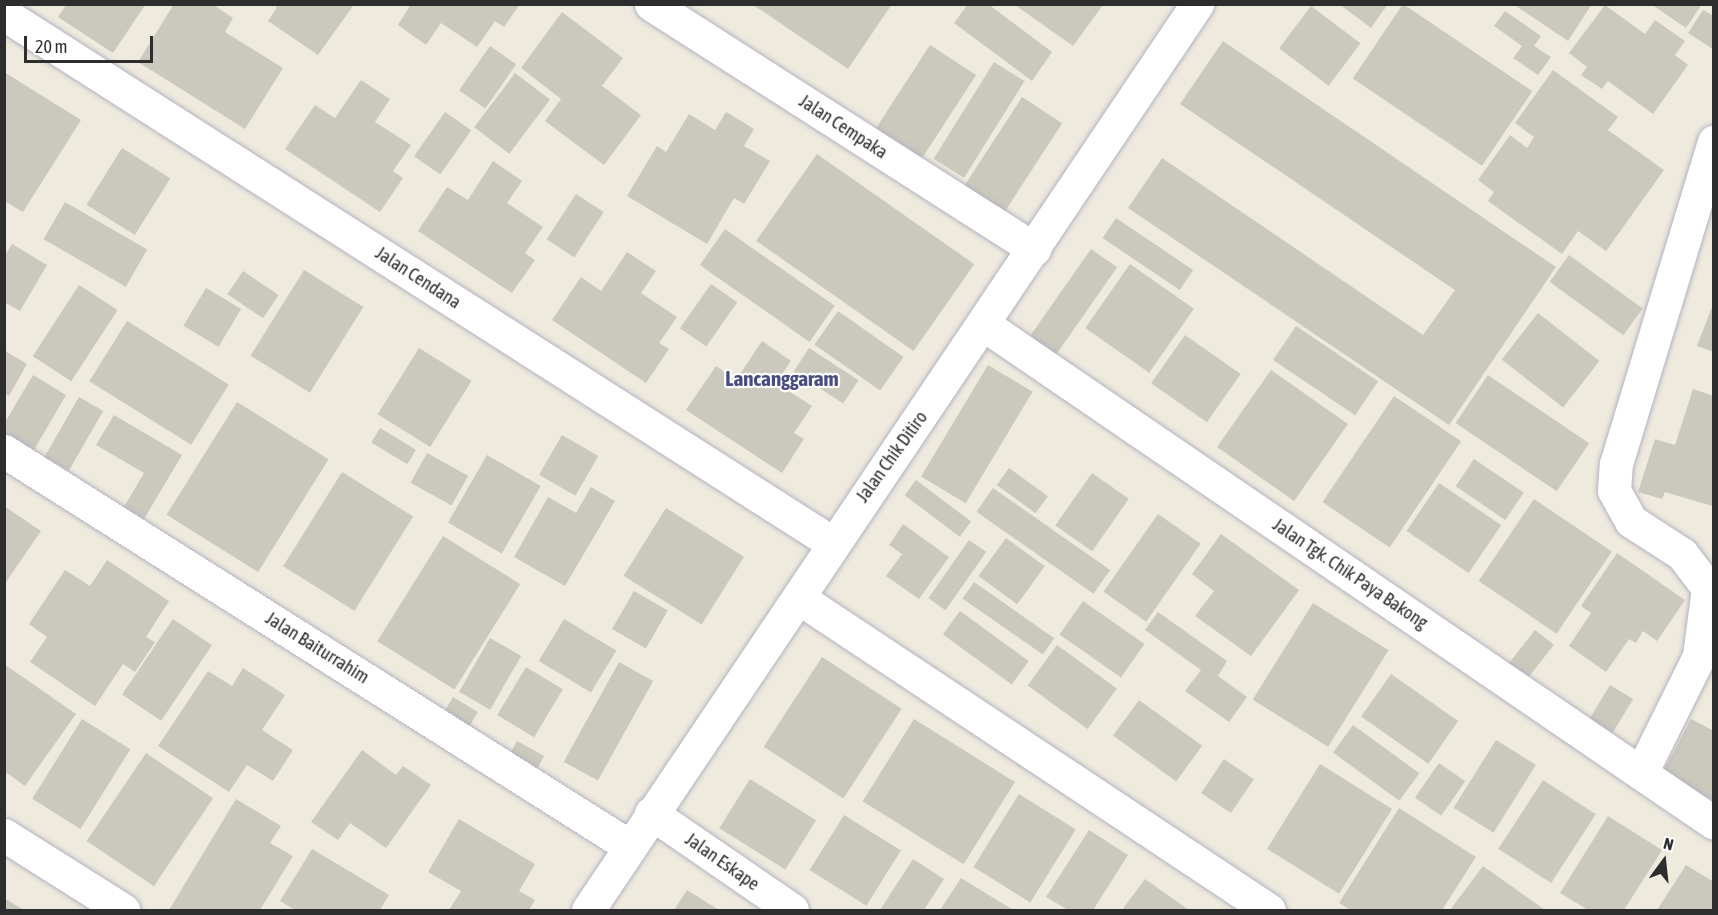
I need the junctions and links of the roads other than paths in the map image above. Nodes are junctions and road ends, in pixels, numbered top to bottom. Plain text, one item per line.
1 (651, 4) edge
2 (1197, 4) edge
3 (4, 14) edge
4 (1713, 142) edge
5 (1034, 249) junction
6 (986, 326) junction
7 (4, 450) edge
8 (831, 542) junction
9 (799, 598) junction
10 (1641, 773) junction
11 (651, 813) junction
12 (1713, 823) edge
13 (4, 835) edge
14 (629, 846) junction
15 (123, 910) edge
16 (588, 910) edge
17 (792, 910) edge
18 (1269, 910) edge

1 - 5 street, Jalan Cempaka
2 - 5 street, Jalan Chik Ditiro
3 - 8 street, Jalan Cendana
4 - 10 street
5 - 6 street, Jalan Chik Ditiro
6 - 8 street, Jalan Chik Ditiro
6 - 10 street, Jalan Tgk. Chik Paya Bakong
7 - 14 street, Jalan Baiturrahim
8 - 9 street, Jalan Chik Ditiro
9 - 11 street, Jalan Chik Ditiro
9 - 18 street
10 - 12 street, Jalan Tgk. Chik Paya Bakong
11 - 14 street, Jalan Chik Ditiro
11 - 17 street, Jalan Eskape
13 - 15 street
14 - 16 street, Jalan Chik Ditiro

